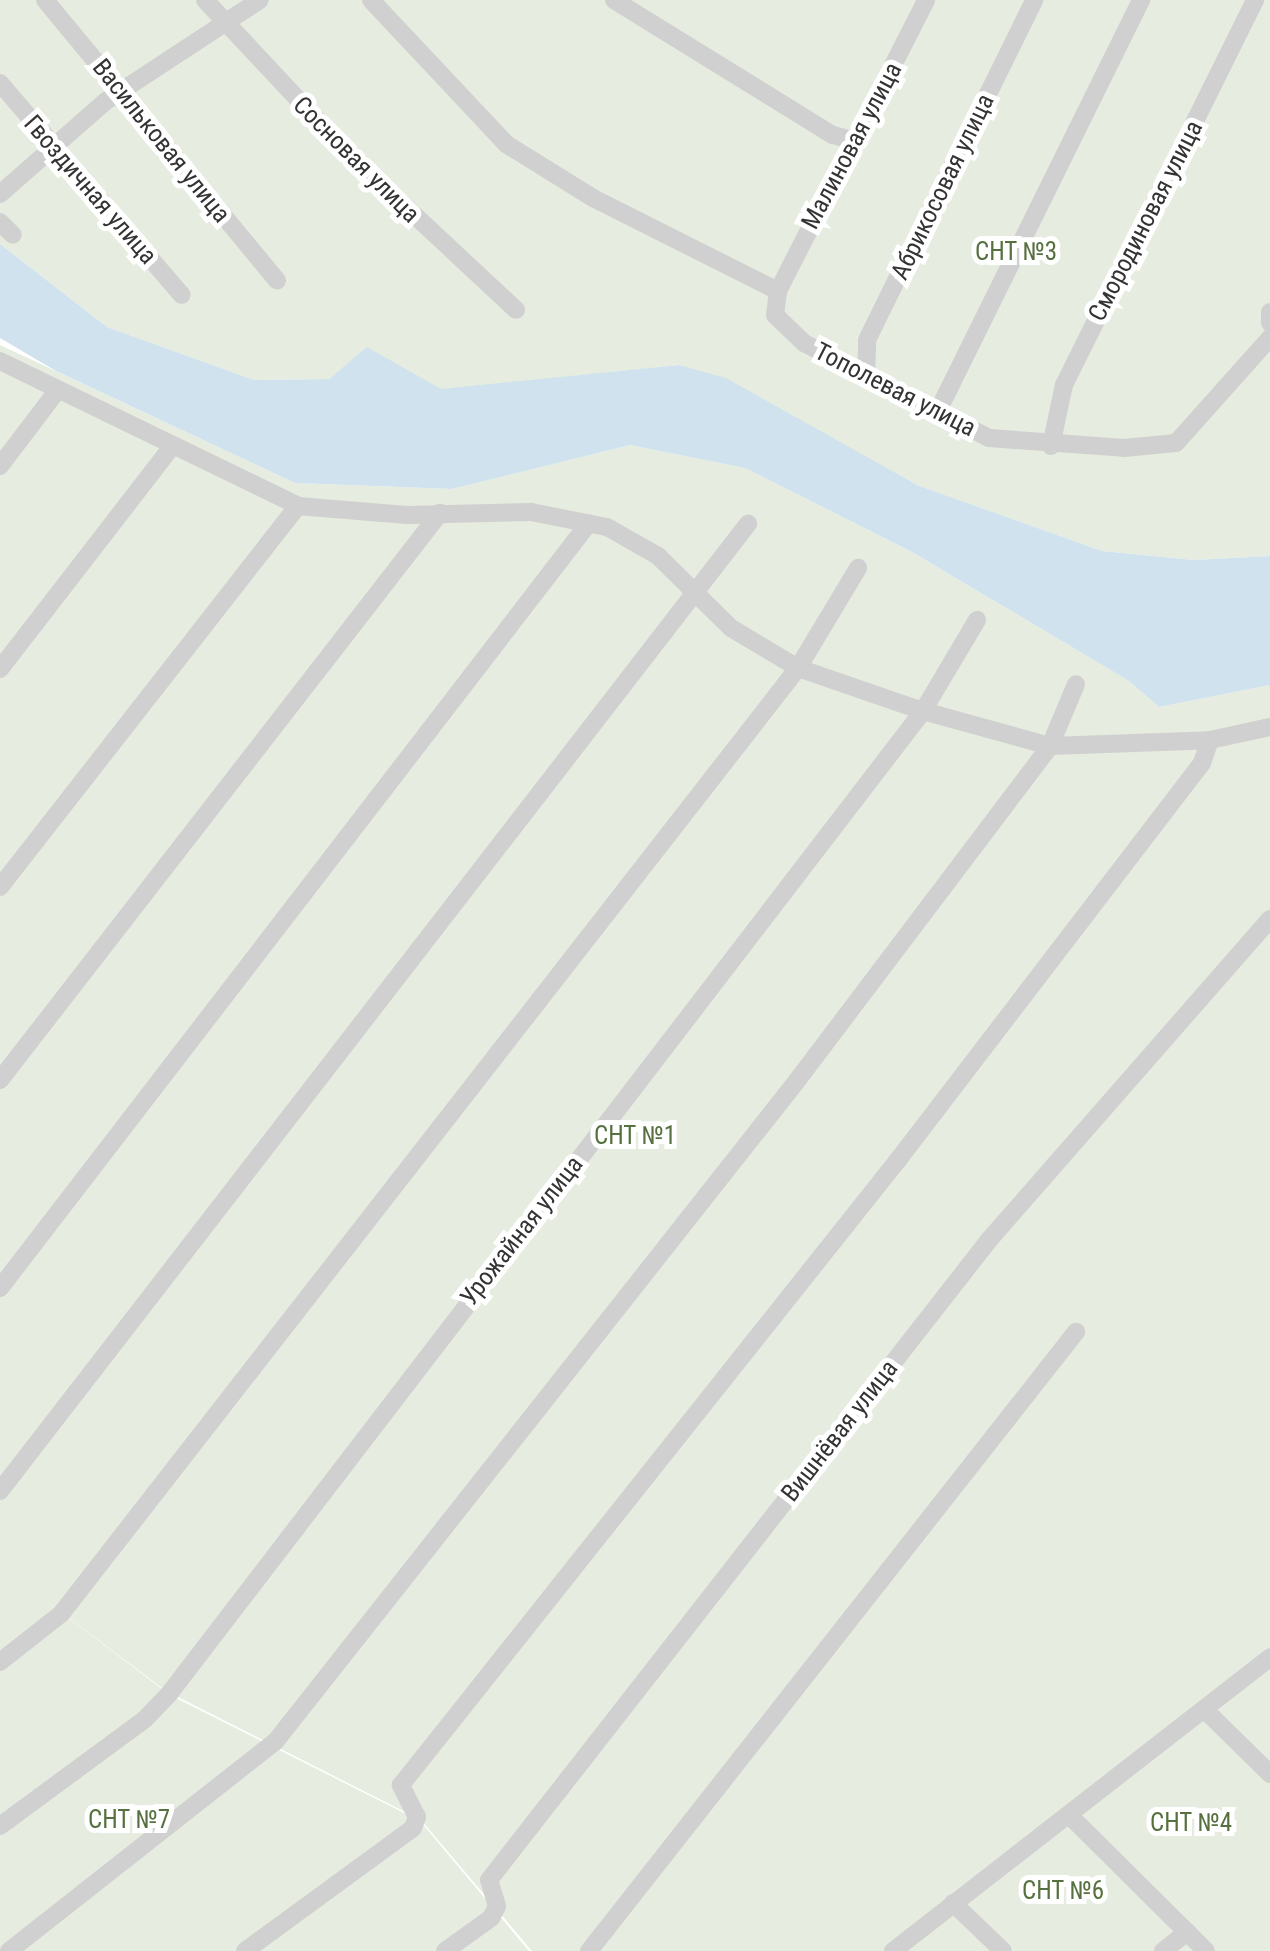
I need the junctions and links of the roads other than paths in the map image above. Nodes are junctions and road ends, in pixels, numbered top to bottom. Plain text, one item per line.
1 (45, 0) edge
2 (206, 0) edge
3 (260, 0) edge
4 (372, 0) edge
5 (614, 0) edge
6 (926, 0) edge
7 (1034, 0) edge
8 (1141, 0) edge
9 (1255, 0) edge
10 (226, 23) junction
11 (0, 83) edge
12 (120, 92) junction
13 (852, 140) junction
14 (52, 148) junction
15 (0, 194) edge
16 (277, 280) dead end
17 (778, 291) junction
18 (182, 295) dead end
19 (516, 310) dead end
20 (1270, 312) edge
21 (1270, 323) edge
22 (1270, 338) edge
23 (0, 361) edge
24 (866, 378) junction
25 (57, 391) junction
26 (936, 416) junction
27 (1051, 446) junction
28 (171, 448) junction
29 (0, 466) edge
30 (298, 506) junction
31 (440, 513) junction
32 (590, 523) junction
33 (748, 524) dead end
34 (858, 568) dead end
35 (697, 595) junction
36 (977, 620) dead end
37 (798, 668) junction
38 (0, 670) edge
39 (1076, 684) dead end
40 (923, 711) junction
41 (1270, 726) edge
42 (1210, 740) junction
43 (1050, 746) junction
44 (0, 887) edge
45 (1270, 919) edge
46 (0, 1080) edge
47 (0, 1288) edge
48 (1076, 1332) dead end
49 (0, 1491) edge
50 (1270, 1657) edge
51 (0, 1662) edge
52 (1206, 1710) junction
53 (1270, 1774) edge
54 (1069, 1815) junction
55 (0, 1826) edge
56 (953, 1903) junction
57 (1187, 1932) junction
58 (9, 1951) edge
59 (244, 1951) edge
60 (446, 1951) edge
61 (588, 1951) edge
62 (893, 1951) edge
63 (1003, 1951) edge
64 (1163, 1951) edge
65 (1206, 1951) edge

1 - 12 street, Васильковая улица
2 - 10 street, Сосновая улица
3 - 10 street
4 - 17 street
5 - 13 street
6 - 13 street, Малиновая улица
7 - 24 street, Абрикосовая улица
8 - 26 street
9 - 27 street, Смородиновая улица
10 - 12 street
10 - 19 street, Сосновая улица
11 - 14 street, Гвоздичная улица
12 - 14 street
12 - 16 street, Васильковая улица
13 - 17 street, Малиновая улица
14 - 15 street
14 - 18 street, Гвоздичная улица
17 - 24 street, Тополевая улица
20 - 21 street
22 - 27 street, Тополевая улица
23 - 25 street
24 - 26 street, Тополевая улица
25 - 28 street
25 - 29 street
26 - 27 street, Тополевая улица
28 - 30 street
28 - 38 street
30 - 31 street
30 - 44 street
31 - 32 street
31 - 46 street
32 - 35 street
32 - 47 street
33 - 35 street
34 - 37 street
35 - 37 street
35 - 49 street
36 - 40 street, Урожайная улица
37 - 40 street
37 - 51 street
39 - 43 street
40 - 43 street
40 - 55 street, Урожайная улица
41 - 42 street
42 - 43 street
42 - 59 street
43 - 58 street
45 - 60 street, Вишнёвая улица
48 - 61 street
50 - 52 street
52 - 53 street
52 - 54 street
54 - 56 street
54 - 57 street
56 - 62 street
56 - 63 street
57 - 64 street
57 - 65 street

